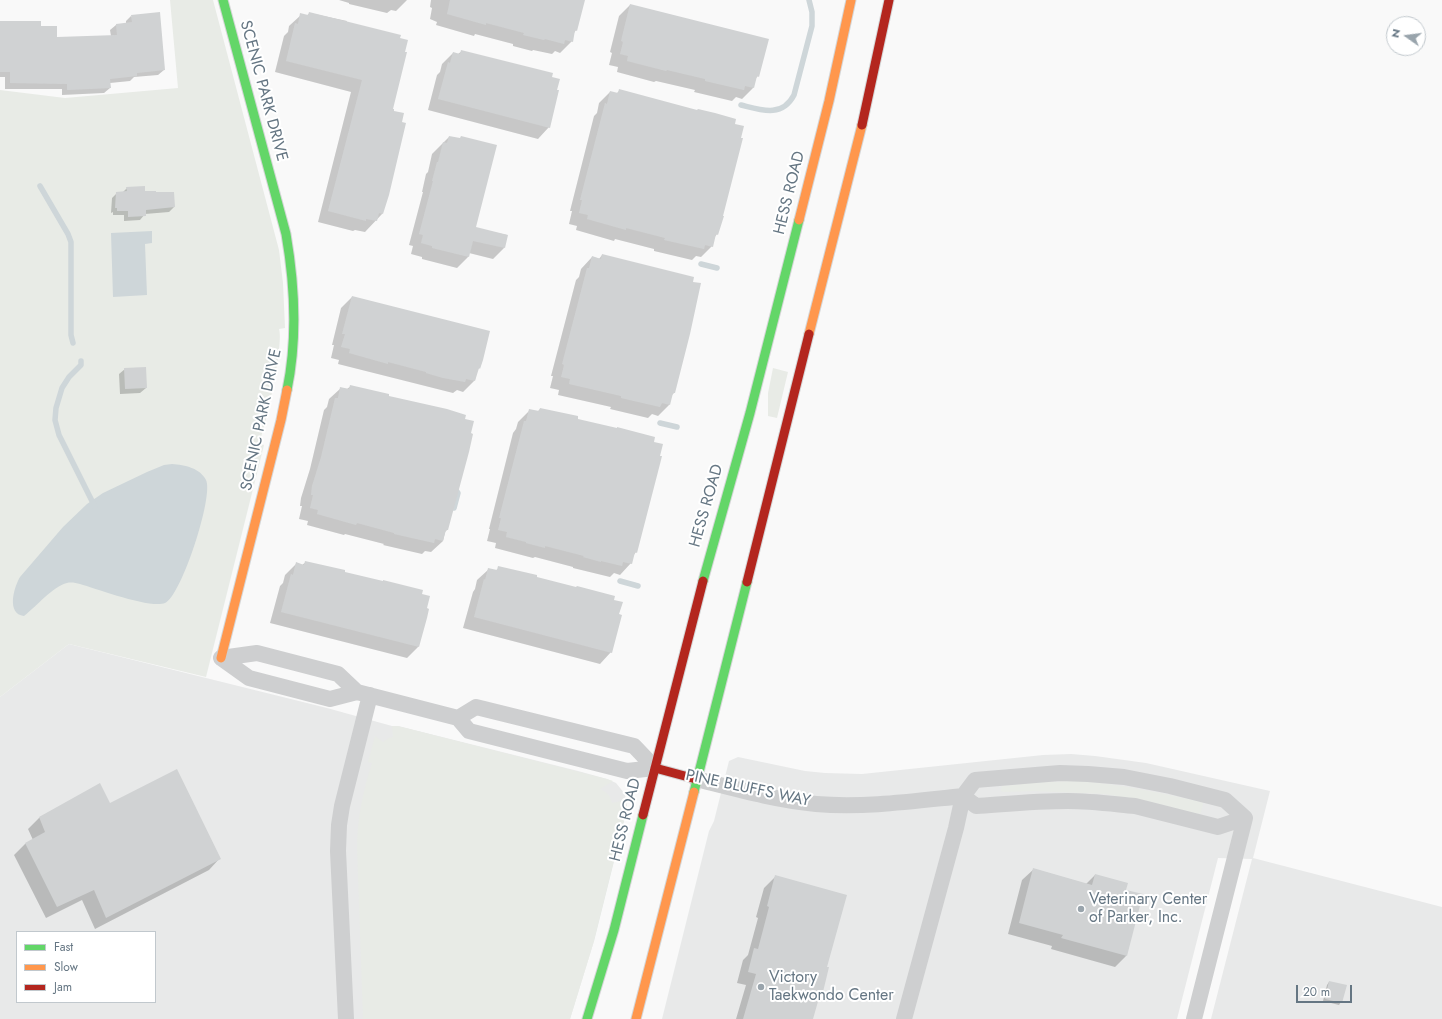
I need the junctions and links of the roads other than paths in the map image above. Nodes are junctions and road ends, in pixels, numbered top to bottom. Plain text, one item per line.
1 (223, 0) edge
2 (851, 0) edge
3 (889, 0) edge
4 (221, 658) junction
5 (364, 694) junction
6 (458, 718) junction
7 (655, 768) junction
8 (696, 779) junction
9 (963, 796) junction
10 (1245, 818) junction
11 (346, 1019) edge
12 (587, 1019) edge
13 (636, 1019) edge
14 (904, 1019) edge
15 (1194, 1019) edge

1 - 4 main road, SCENIC PARK DRIVE
2 - 7 main road, HESS ROAD
3 - 8 main road
4 - 5 street
4 - 5 street
5 - 6 street
5 - 11 street
6 - 7 street, PINE BLUFFS WAY
6 - 7 street
7 - 8 main road, PINE BLUFFS WAY
7 - 12 main road, HESS ROAD
8 - 9 street, PINE BLUFFS WAY
8 - 13 main road
9 - 10 street
9 - 10 street
9 - 14 street
10 - 15 street

